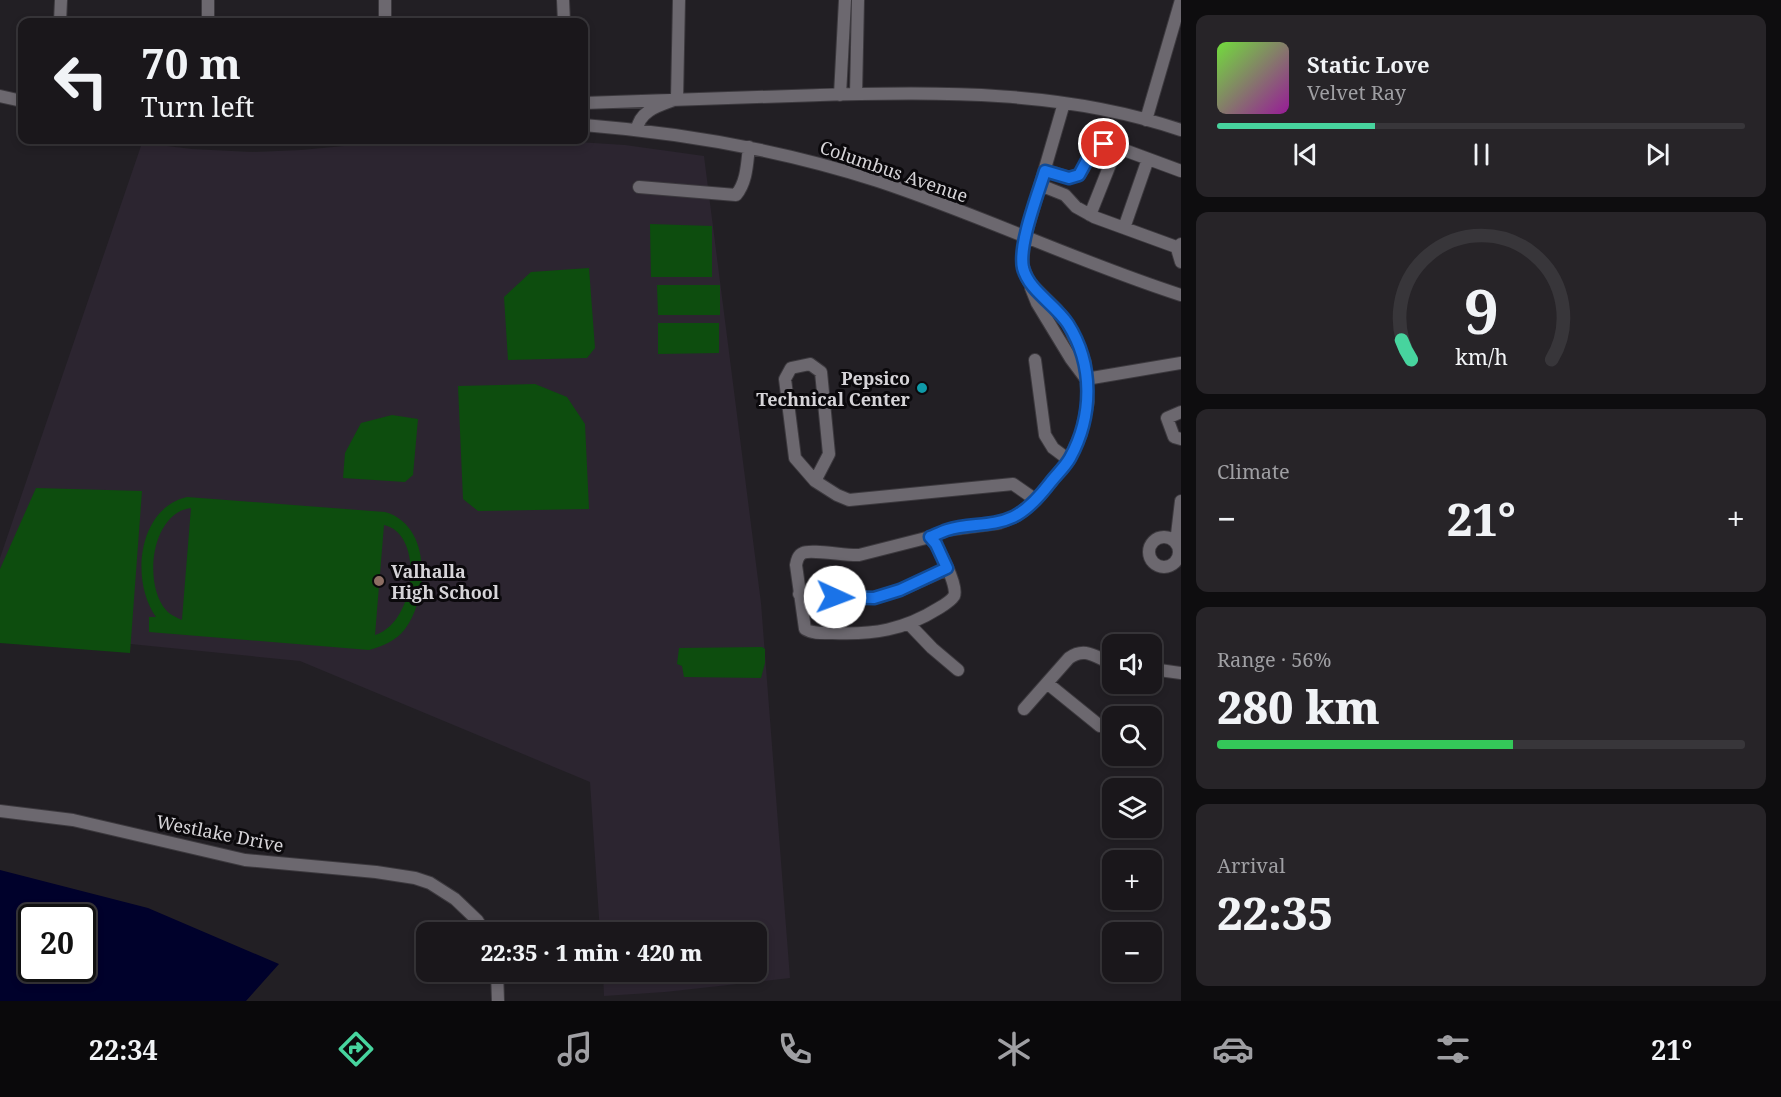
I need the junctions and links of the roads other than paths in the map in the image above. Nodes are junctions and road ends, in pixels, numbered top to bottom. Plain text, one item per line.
1 (61, 0) edge
2 (208, 0) edge
3 (385, 0) edge
4 (563, 0) edge
5 (679, 0) edge
6 (845, 0) edge
7 (858, 0) edge
8 (1181, 0) edge
9 (60, 18) edge
10 (208, 18) edge
11 (385, 18) edge
12 (564, 18) edge
13 (856, 94) junction
14 (840, 95) junction
15 (0, 96) edge
16 (677, 99) junction
17 (18, 100) edge
18 (588, 103) edge
19 (1064, 103) junction
20 (1146, 120) junction
21 (588, 125) edge
22 (637, 130) junction
23 (1181, 130) edge
24 (749, 147) junction
25 (1117, 147) junction
26 (1148, 159) junction
27 (1045, 171) junction
28 (1181, 171) edge
29 (1040, 185) junction
30 (639, 187) dead end
31 (1090, 215) junction
32 (1124, 228) junction
33 (1025, 237) junction
34 (1180, 246) edge
35 (1181, 262) edge
36 (1181, 295) edge
37 (1035, 360) dead end
38 (1181, 363) edge
39 (1086, 378) junction
40 (1181, 412) edge
41 (1181, 440) edge
42 (1069, 460) junction
43 (815, 481) junction
44 (1036, 500) junction
45 (1181, 501) edge
46 (930, 537) junction
47 (1176, 543) junction
48 (1178, 567) edge
49 (947, 568) junction
50 (799, 594) junction
51 (909, 624) junction
52 (1102, 659) edge
53 (958, 669) dead end
54 (1162, 670) edge
55 (1181, 673) edge
56 (1047, 683) junction
57 (1024, 709) dead end
58 (1100, 726) dead end
59 (0, 811) edge
60 (478, 922) edge
61 (497, 982) edge
62 (498, 1001) edge

1 - 9 street
2 - 10 street
3 - 11 street
4 - 12 street
5 - 16 street
6 - 14 street
7 - 13 street
8 - 20 street
13 - 14 street
13 - 19 street
14 - 16 street
15 - 17 street
16 - 18 street
16 - 22 street
19 - 20 street
19 - 27 street
20 - 23 street
21 - 22 street, Columbus Avenue
22 - 24 street, Columbus Avenue
24 - 30 street
24 - 33 street, Columbus Avenue
25 - 26 street
25 - 27 street
25 - 31 street
26 - 28 street
26 - 32 street
27 - 29 street
29 - 31 street
29 - 33 street
31 - 32 street
32 - 34 street
33 - 36 street, Columbus Avenue
33 - 39 street
34 - 35 street
37 - 42 street
38 - 39 street
39 - 42 street
40 - 41 street
42 - 44 street
43 - 43 street
43 - 44 street
44 - 46 street
45 - 47 street
46 - 49 street
46 - 50 street
47 - 48 street
47 - 48 street
49 - 50 street
49 - 51 street
50 - 51 street
51 - 53 street
52 - 56 street
54 - 55 street
56 - 57 street
56 - 58 street
59 - 60 street, Westlake Drive
61 - 62 street

